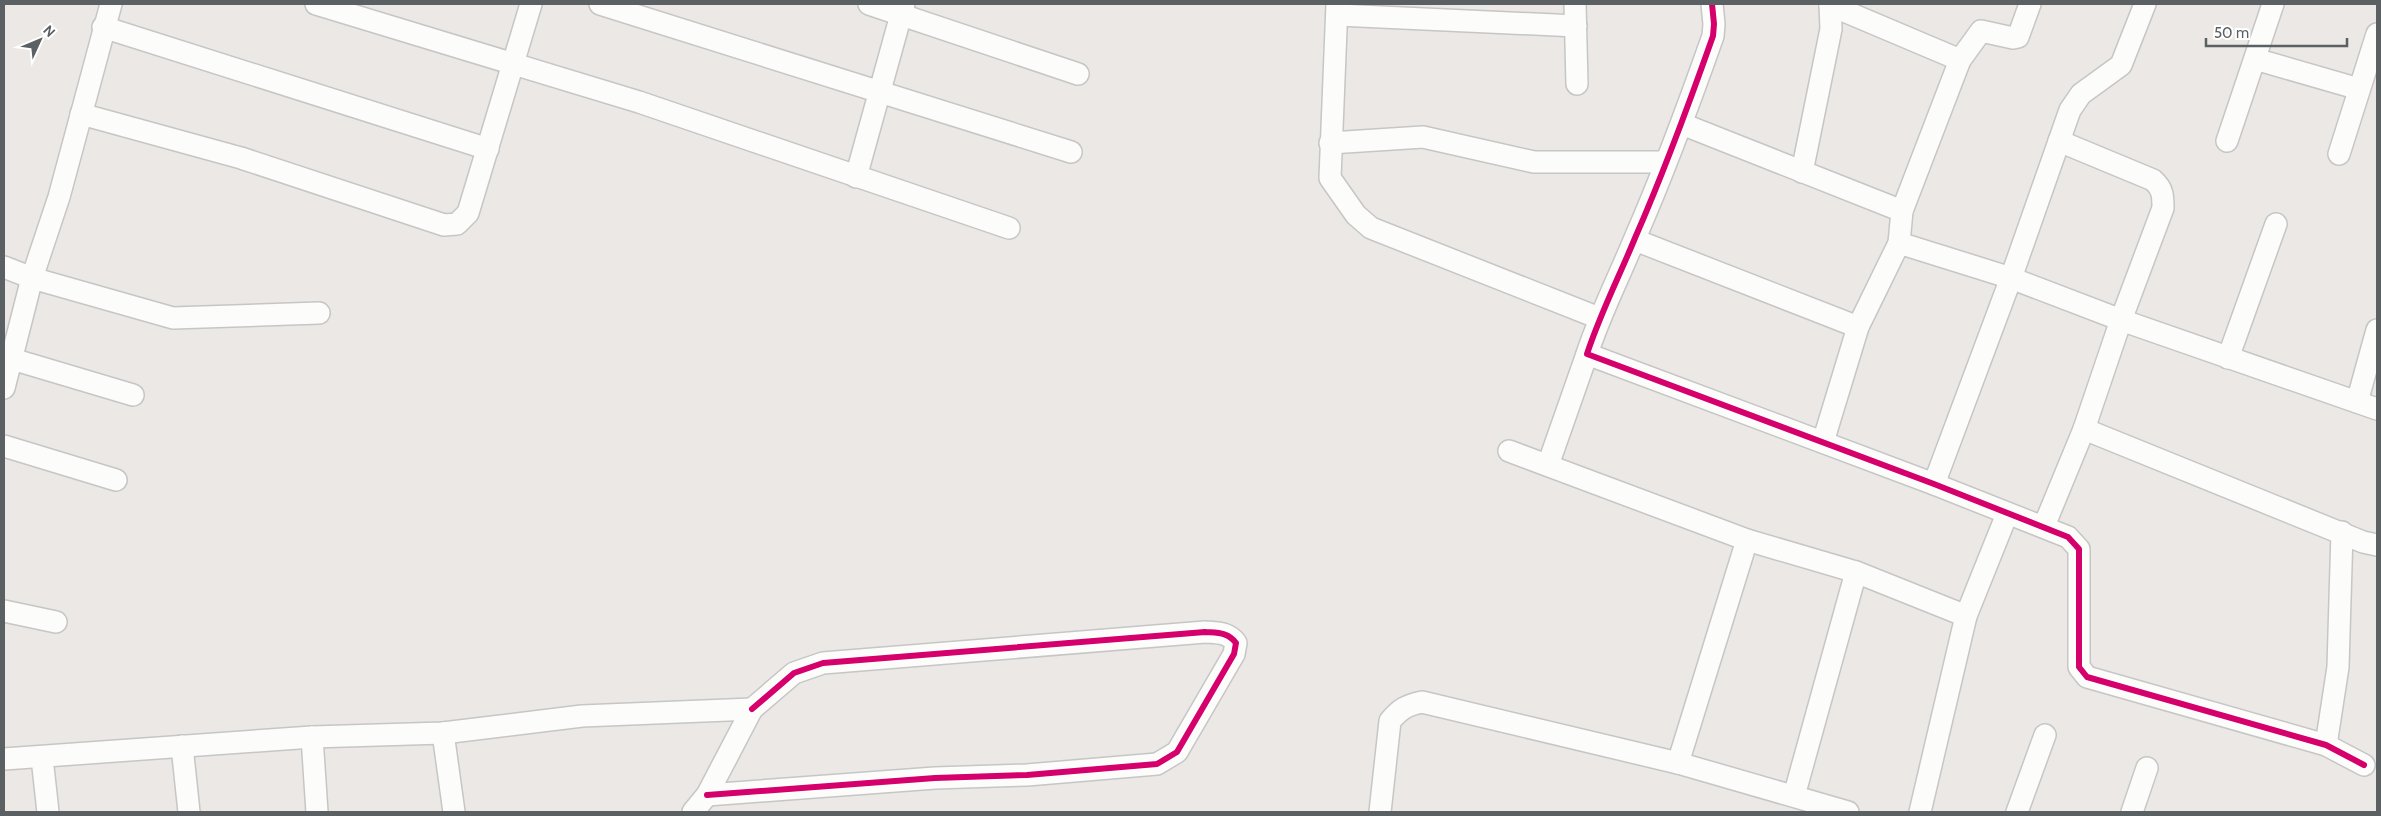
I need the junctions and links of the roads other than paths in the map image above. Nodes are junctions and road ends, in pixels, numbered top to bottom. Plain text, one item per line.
1 (111, 4) edge
2 (316, 4) edge
3 (531, 4) edge
4 (600, 4) edge
5 (869, 4) edge
6 (1575, 4) edge
7 (1712, 4) edge
8 (1830, 4) edge
9 (2030, 4) edge
10 (2145, 4) edge
11 (2273, 4) edge
12 (902, 9) edge
13 (1338, 10) edge
14 (1576, 26) junction
15 (103, 27) junction
16 (2377, 34) edge
17 (2256, 58) junction
18 (1960, 60) junction
19 (512, 65) junction
20 (1078, 74) dead end
21 (1577, 84) dead end
22 (2359, 89) junction
23 (878, 91) junction
24 (81, 114) junction
25 (1682, 124) junction
26 (2059, 141) junction
27 (2227, 141) dead end
28 (1330, 143) junction
29 (488, 149) junction
30 (1071, 152) dead end
31 (2338, 154) dead end
32 (1666, 162) junction
33 (1802, 172) junction
34 (856, 177) junction
35 (1902, 211) junction
36 (2276, 224) dead end
37 (1009, 228) dead end
38 (1635, 240) junction
39 (1899, 242) junction
40 (4, 267) edge
41 (32, 278) junction
42 (2011, 278) junction
43 (319, 313) dead end
44 (1599, 318) junction
45 (2121, 320) junction
46 (1858, 327) junction
47 (2377, 330) edge
48 (1586, 354) junction
49 (2228, 358) junction
50 (12, 359) junction
51 (4, 388) edge
52 (133, 395) dead end
53 (2357, 402) junction
54 (2377, 409) edge
55 (2084, 429) junction
56 (1823, 442) junction
57 (4, 446) edge
58 (1509, 451) dead end
59 (1548, 465) junction
60 (116, 480) dead end
61 (1934, 484) junction
62 (2007, 514) junction
63 (2044, 526) junction
64 (2342, 532) junction
65 (1747, 540) junction
66 (2377, 545) edge
67 (1856, 572) junction
68 (4, 611) edge
69 (1966, 616) junction
70 (56, 622) dead end
71 (752, 709) junction
72 (443, 733) junction
73 (2045, 735) dead end
74 (312, 737) junction
75 (2326, 745) junction
76 (182, 746) junction
77 (42, 758) junction
78 (4, 760) edge
79 (1678, 763) junction
80 (2364, 765) dead end
81 (2147, 768) dead end
82 (707, 795) junction
83 (1794, 796) junction
84 (48, 812) edge
85 (189, 812) edge
86 (317, 812) edge
87 (454, 812) edge
88 (693, 812) edge
89 (1380, 812) edge
90 (1848, 812) edge
91 (1920, 812) edge
92 (2017, 812) edge
93 (2132, 812) edge

1 - 15 street
2 - 19 street
3 - 19 street
4 - 23 street
5 - 12 street
6 - 14 street
7 - 25 street
8 - 18 street
8 - 33 street
9 - 18 street
10 - 26 street
11 - 17 street
12 - 20 street
12 - 23 street
13 - 14 street
13 - 28 street
14 - 21 street
15 - 24 street
15 - 29 street
16 - 22 street
17 - 22 street
17 - 27 street
18 - 35 street
19 - 29 street
19 - 34 street
22 - 31 street
23 - 30 street
23 - 34 street
24 - 29 street
24 - 41 street
25 - 32 street
25 - 33 street
26 - 42 street
26 - 45 street
28 - 32 street
28 - 44 street
32 - 38 street
33 - 35 street
34 - 37 street
35 - 39 street
36 - 49 street
38 - 44 street
38 - 46 street
39 - 42 street
39 - 46 street
40 - 41 street
41 - 43 street
41 - 50 street
42 - 45 street
42 - 61 street
44 - 48 street
45 - 49 street
45 - 55 street
46 - 56 street
47 - 53 street
48 - 56 street
48 - 59 street
49 - 53 street
50 - 51 street
50 - 52 street
53 - 54 street
55 - 63 street
55 - 64 street
56 - 61 street
57 - 60 street
58 - 59 street
59 - 65 street
61 - 62 street
62 - 63 street
62 - 69 street
63 - 75 street
64 - 66 street
64 - 75 street
65 - 67 street
65 - 79 street
67 - 69 street
67 - 83 street
68 - 70 street
69 - 91 street
71 - 72 street
71 - 82 street
71 - 82 street
72 - 74 street
72 - 87 street
73 - 92 street
74 - 76 street
74 - 86 street
75 - 80 street
76 - 77 street
76 - 85 street
77 - 78 street
77 - 84 street
79 - 83 street
79 - 89 street
81 - 93 street
82 - 88 street
83 - 90 street

